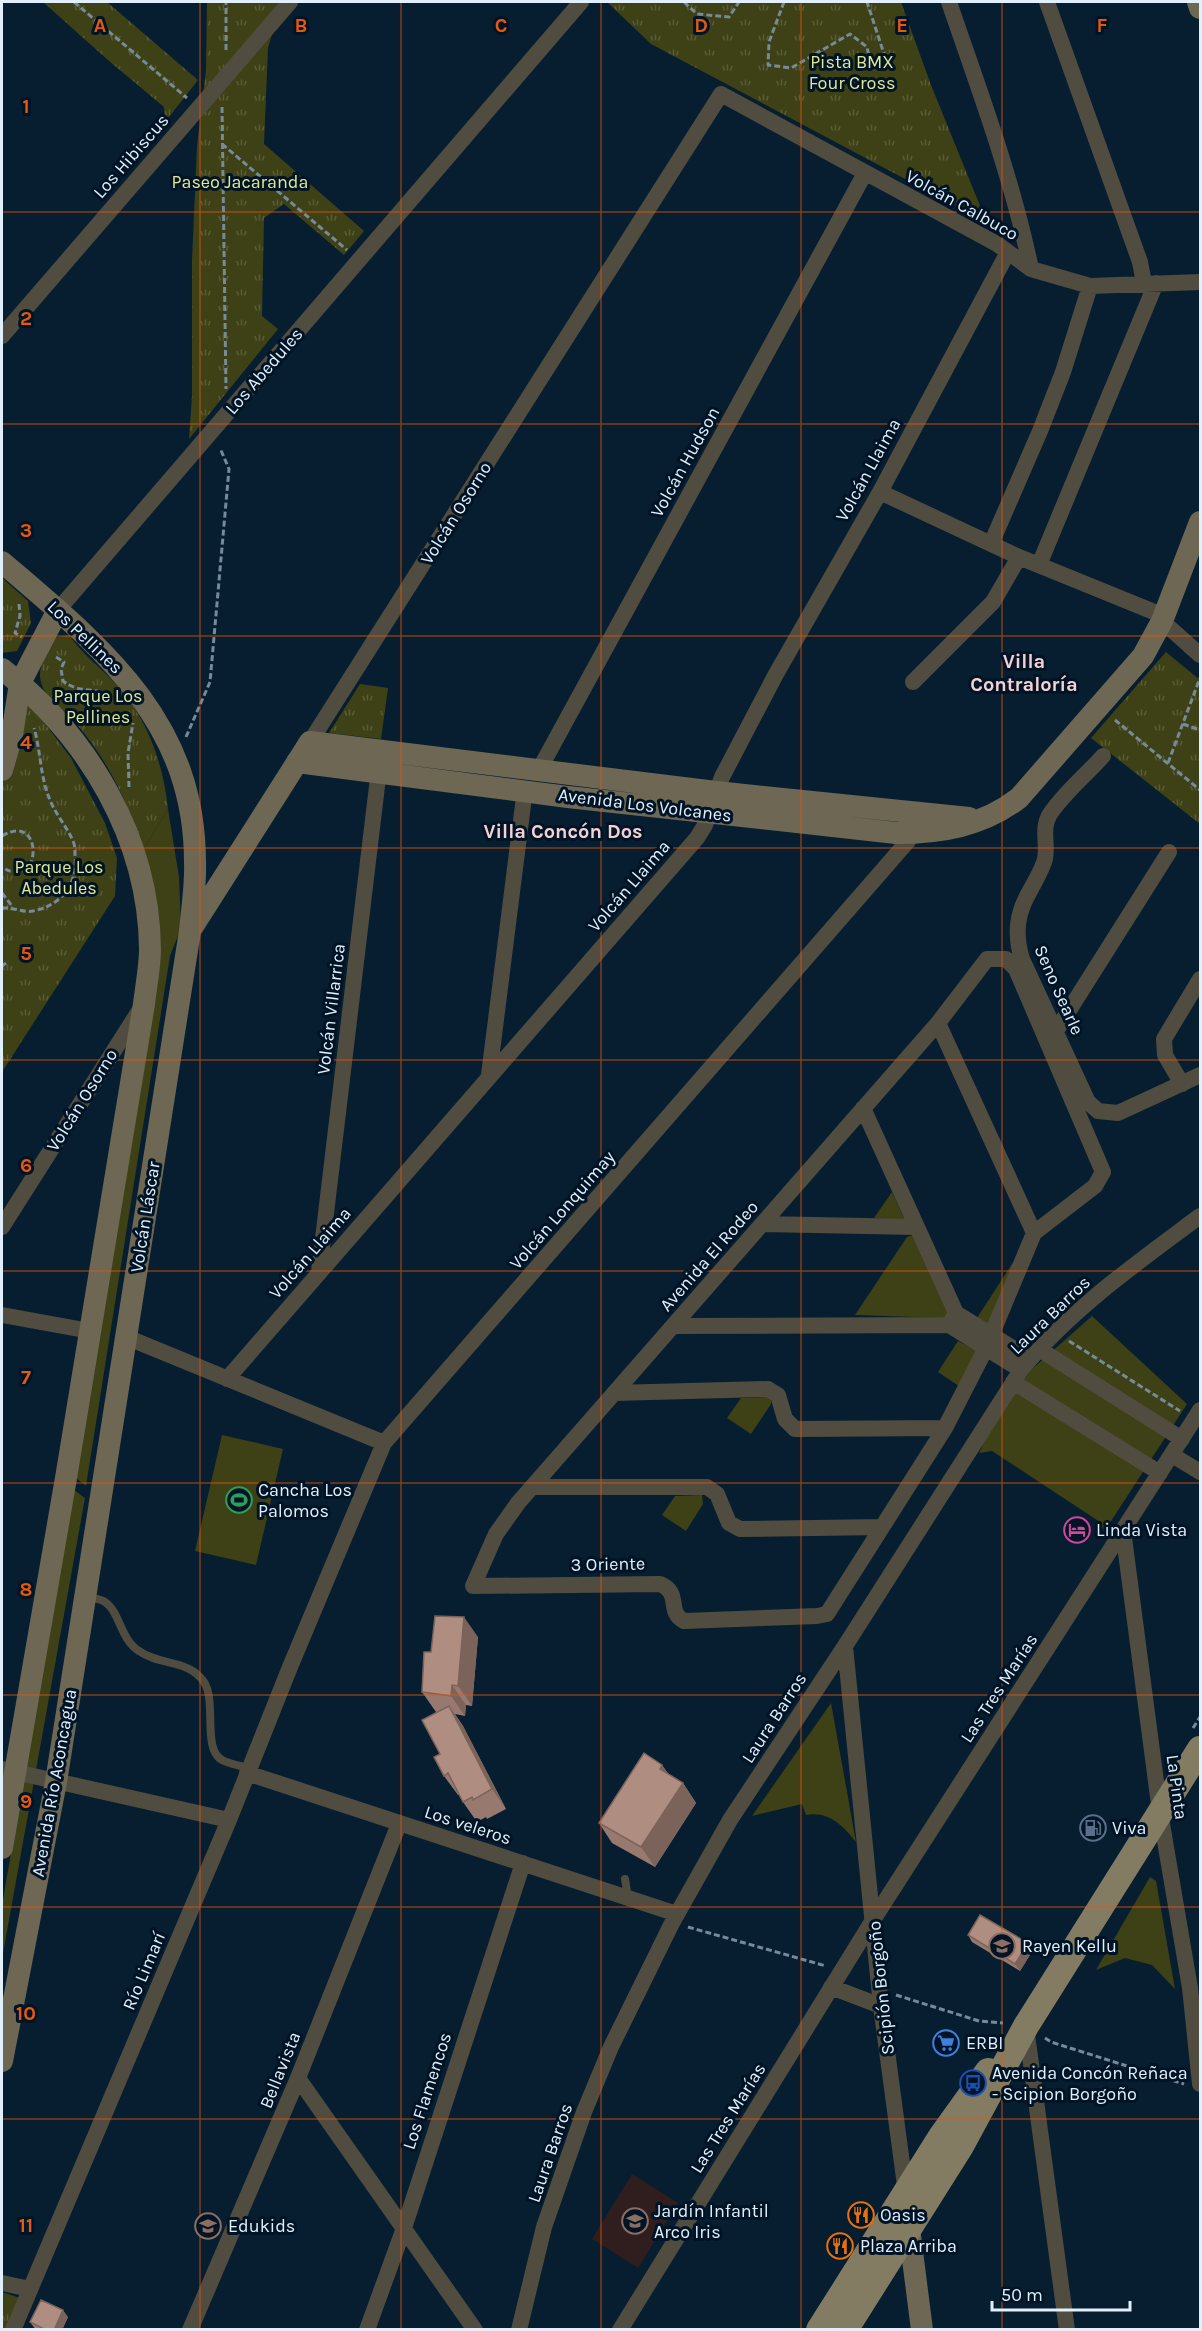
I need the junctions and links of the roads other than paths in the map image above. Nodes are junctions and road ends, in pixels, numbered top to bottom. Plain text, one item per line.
1 (290, 2) edge
2 (581, 2) edge
3 (949, 2) edge
4 (1049, 2) edge
5 (1198, 2) edge
6 (1200, 8) edge
7 (721, 94) joint
8 (866, 173) junction
9 (1008, 252) junction
10 (1031, 269) junction
11 (1200, 282) edge
12 (1150, 283) junction
13 (1090, 286) junction
14 (2, 336) edge
15 (880, 492) junction
16 (1200, 522) edge
17 (991, 544) junction
18 (1194, 553) edge
19 (1019, 556) junction
20 (2, 562) edge
21 (1039, 565) junction
22 (58, 610) junction
23 (1163, 618) junction
24 (1200, 655) edge
25 (2, 669) edge
26 (913, 682) dead end
27 (19, 692) junction
28 (310, 742) junction
29 (1103, 756) dead end
30 (380, 761) junction
31 (297, 762) junction
32 (2, 770) edge
33 (538, 770) junction
34 (525, 789) junction
35 (712, 802) junction
36 (916, 824) junction
37 (1169, 852) dead end
38 (190, 931) junction
39 (1200, 979) edge
40 (144, 1004) junction
41 (938, 1023) junction
42 (1056, 1031) junction
43 (489, 1075) junction
44 (1200, 1075) edge
45 (1182, 1084) junction
46 (863, 1108) junction
47 (1200, 1216) edge
48 (762, 1224) junction
49 (2, 1227) edge
50 (916, 1227) junction
51 (1034, 1233) junction
52 (318, 1272) junction
53 (2, 1315) edge
54 (952, 1319) junction
55 (673, 1326) junction
56 (90, 1331) junction
57 (126, 1337) junction
58 (989, 1342) junction
59 (1026, 1365) junction
60 (227, 1379) junction
61 (614, 1393) junction
62 (1197, 1415) edge
63 (945, 1428) junction
64 (1182, 1439) junction
65 (384, 1443) junction
66 (1172, 1455) junction
67 (1200, 1472) edge
68 (1160, 1473) junction
69 (531, 1487) junction
70 (99, 1503) joint
71 (882, 1527) junction
72 (1124, 1530) junction
73 (473, 1586) joint
74 (85, 1596) junction
75 (845, 1646) junction
76 (290, 1666) joint
77 (1200, 1749) edge
78 (8, 1771) edge
79 (248, 1771) junction
80 (56, 1782) junction
81 (1160, 1812) junction
82 (229, 1820) junction
83 (399, 1824) junction
84 (2, 1848) edge
85 (523, 1863) junction
86 (625, 1879) dead end
87 (628, 1898) junction
88 (674, 1918) junction
89 (873, 1920) junction
90 (1200, 1971) edge
91 (831, 1988) junction
92 (1190, 1988) junction
93 (881, 2006) junction
94 (1026, 2026) junction
95 (2, 2061) edge
96 (298, 2078) junction
97 (1200, 2084) edge
98 (906, 2193) junction
99 (404, 2228) junction
100 (909, 2228) junction
101 (2, 2283) edge
102 (30, 2289) junction
103 (13, 2330) edge
104 (190, 2330) edge
105 (367, 2330) edge
106 (475, 2330) edge
107 (519, 2330) edge
108 (620, 2330) edge
109 (819, 2330) edge
110 (845, 2330) edge
111 (922, 2330) edge
112 (1067, 2330) edge

1 - 14 street, Los Hibiscus
2 - 22 street, Los Abedules
3 - 10 street
4 - 12 street
5 - 6 street
7 - 8 street, Volcán Calbuco
7 - 28 street, Volcán Osorno
8 - 9 street, Volcán Calbuco
8 - 33 street, Volcán Hudson
9 - 10 street, Volcán Calbuco
9 - 15 street, Volcán Llaima
10 - 13 street, Volcán Calbuco
11 - 12 street, Volcán Calbuco
12 - 13 street, Volcán Calbuco
12 - 21 street
13 - 17 street
15 - 17 street
15 - 35 street, Volcán Llaima
16 - 18 street, Avenida Los Volcanes
17 - 19 street
18 - 23 street, Avenida Los Volcanes
19 - 21 street
19 - 26 street
20 - 22 street, Los Pellines
21 - 23 street
22 - 27 street, Los Abedules
22 - 38 street, Los Pellines
23 - 24 street
23 - 36 street, Avenida Los Volcanes
25 - 27 street
27 - 32 street, Los Abedules
27 - 40 street
28 - 30 street, Avenida Los Volcanes
28 - 31 street, Volcán Osorno
29 - 42 street, Seno Searle
30 - 31 street, Avenida Los Volcanes
30 - 33 street, Avenida Los Volcanes
30 - 34 street, Avenida Los Volcanes
30 - 52 street, Volcán Villarrica
31 - 38 street, Volcán Osorno
33 - 35 street, Avenida Los Volcanes
34 - 35 street, Avenida Los Volcanes
34 - 43 street
35 - 36 street, Avenida Los Volcanes
35 - 43 street, Volcán Llaima
36 - 65 street, Volcán Lonquimay
37 - 42 street
38 - 57 street, Volcán Láscar
39 - 45 street
40 - 49 street, Volcán Osorno
40 - 56 street, Volcán Láscar
41 - 46 street, Avenida El Rodeo
41 - 51 street
41 - 51 street, Avenida El Rodeo
42 - 45 street, Seno Searle
43 - 52 street, Volcán Llaima
44 - 45 street, Seno Searle
46 - 48 street, Avenida El Rodeo
46 - 50 street
47 - 59 street, Laura Barros
48 - 50 street
48 - 55 street, Avenida El Rodeo
50 - 54 street
51 - 58 street
52 - 60 street, Volcán Llaima
53 - 56 street
54 - 55 street
54 - 58 street
55 - 61 street, Avenida El Rodeo
56 - 78 street, Volcán Láscar
57 - 60 street
57 - 70 street, Volcán Láscar
58 - 59 street
58 - 63 street
59 - 64 street
59 - 68 street
59 - 75 street, Laura Barros
60 - 65 street
61 - 63 street
61 - 69 street, Avenida El Rodeo
62 - 64 street, Las Tres Marías
63 - 71 street
64 - 66 street, Las Tres Marías
65 - 76 street, Volcán Lonquimay
66 - 67 street
66 - 68 street, Las Tres Marías
68 - 72 street, Las Tres Marías
69 - 71 street
69 - 73 street, Avenida El Rodeo
70 - 74 street, Avenida Río Aconcagua
71 - 73 street, 3 Oriente
72 - 81 street, La Pinta
72 - 89 street, Las Tres Marías
74 - 79 lane
74 - 80 street, Avenida Río Aconcagua
75 - 88 street, Laura Barros
75 - 89 street, Scipión Borgoño
76 - 79 street, Río Limarí
77 - 81 main road
78 - 80 street
78 - 84 street
79 - 82 street, Río Limarí
79 - 83 street, Los veleros
80 - 82 street
80 - 95 street, Avenida Río Aconcagua
81 - 92 street, La Pinta
81 - 94 main road
82 - 102 street, Río Limarí
83 - 85 street, Los veleros
83 - 96 street, Bellavista
85 - 87 street, Los veleros
85 - 99 street, Los Flamencos
86 - 87 lane
87 - 88 street, Los veleros
88 - 107 street, Laura Barros
89 - 91 street, Las Tres Marías
89 - 93 street, Scipión Borgoño
90 - 92 street
91 - 93 street
91 - 108 street, Las Tres Marías
92 - 97 street, La Pinta
93 - 98 street, Scipión Borgoño
94 - 98 main road
94 - 100 main road
94 - 112 street
96 - 99 street
96 - 104 street, Bellavista
98 - 100 street, Scipión Borgoño
98 - 109 main road
99 - 105 street, Los Flamencos
99 - 106 street
100 - 110 main road
100 - 111 street, Scipión Borgoño
101 - 102 street
102 - 103 street, Río Limarí

